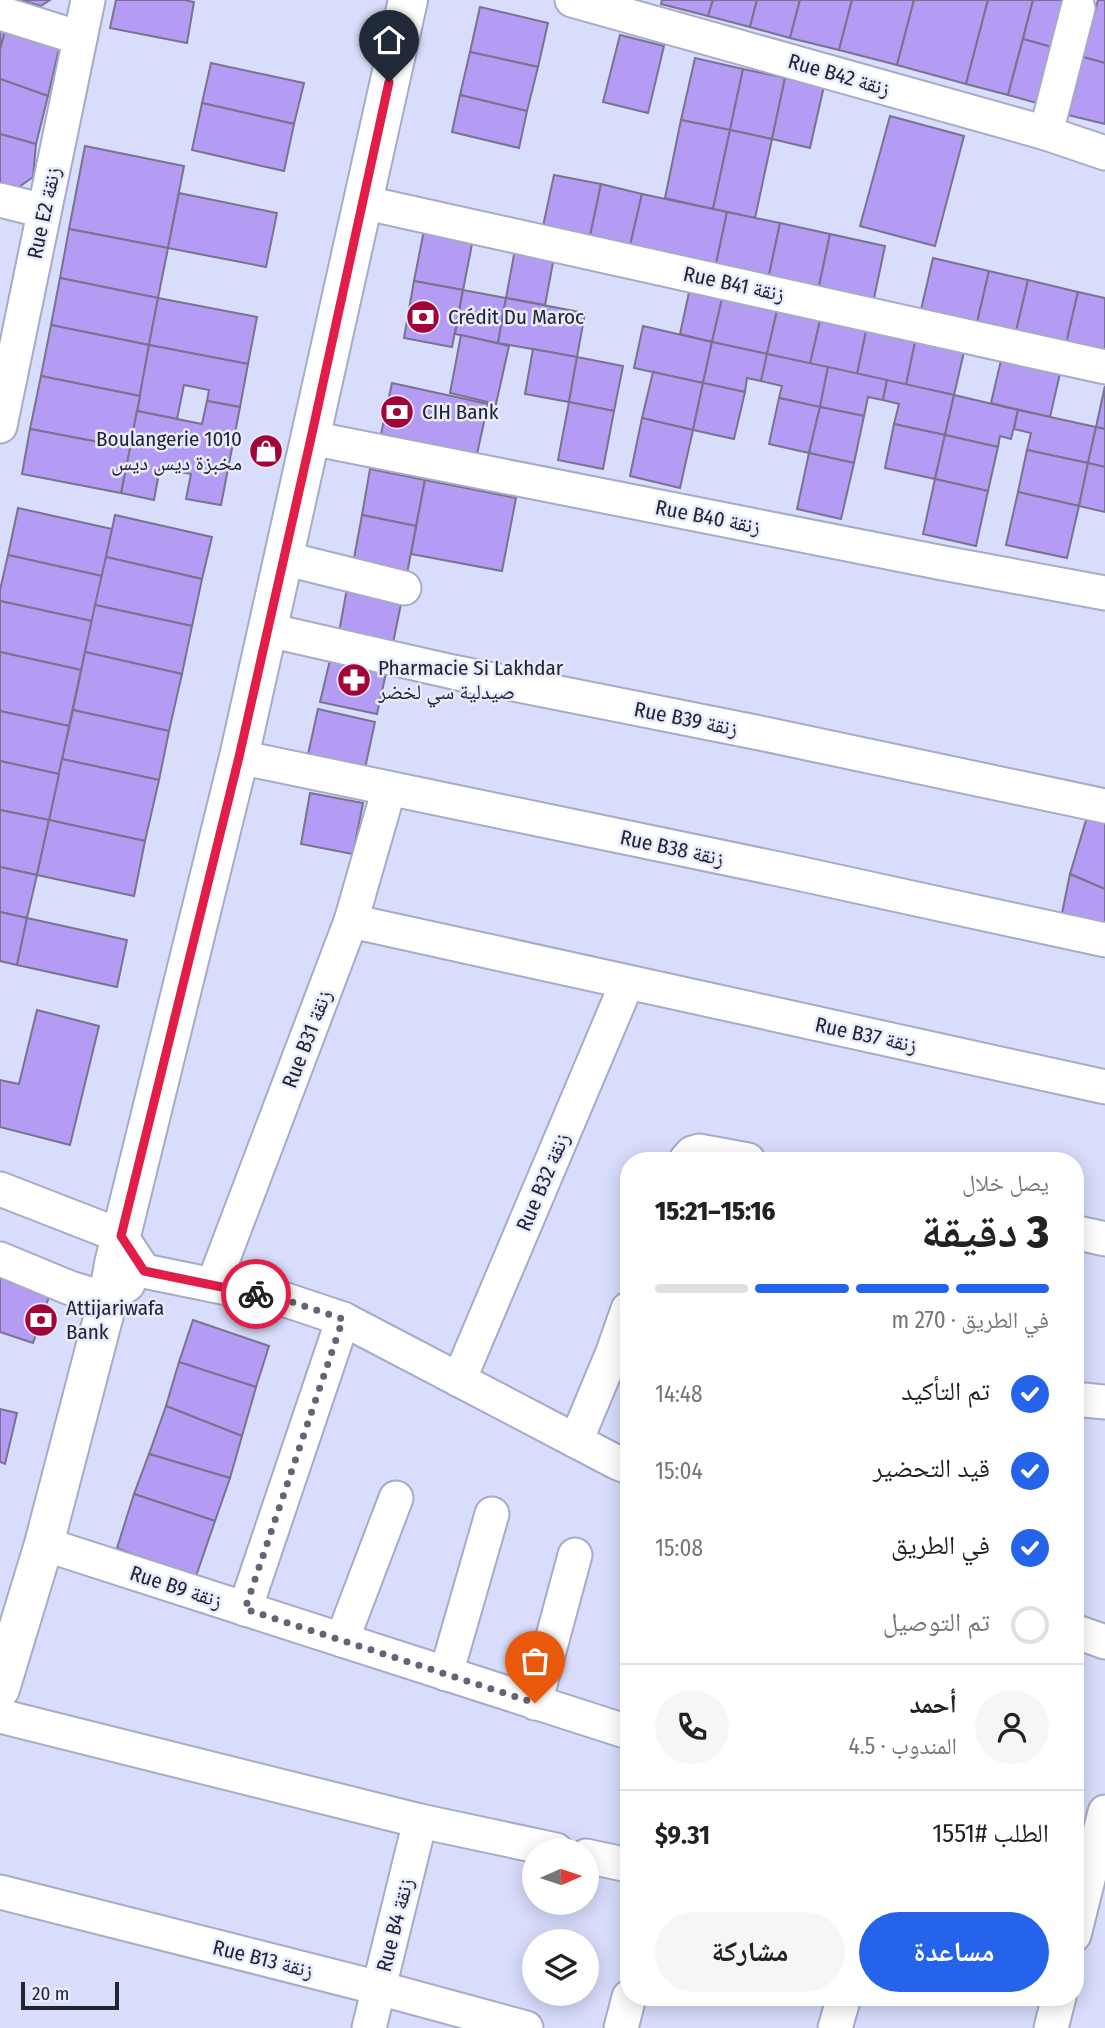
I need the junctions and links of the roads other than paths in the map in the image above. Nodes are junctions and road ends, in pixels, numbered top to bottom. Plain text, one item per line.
1 (88, 0) edge
2 (408, 0) edge
3 (572, 0) edge
4 (1078, 8) dead end
5 (0, 13) edge
6 (80, 38) junction
7 (1046, 133) junction
8 (1105, 153) edge
9 (0, 200) edge
10 (362, 202) junction
11 (44, 211) junction
12 (1105, 367) edge
13 (0, 426) edge
14 (311, 438) junction
15 (283, 558) junction
16 (404, 588) dead end
17 (1105, 593) edge
18 (268, 630) junction
19 (239, 757) junction
20 (389, 789) junction
21 (1105, 806) edge
22 (351, 921) junction
23 (1105, 940) edge
24 (627, 983) junction
25 (1105, 1087) edge
26 (0, 1189) edge
27 (1084, 1234) edge
28 (121, 1236) junction
29 (1105, 1239) edge
30 (0, 1259) edge
31 (144, 1271) junction
32 (213, 1285) junction
33 (108, 1299) junction
34 (343, 1319) junction
35 (620, 1353) edge
36 (459, 1380) junction
37 (1084, 1400) edge
38 (1105, 1402) edge
39 (576, 1441) junction
40 (620, 1463) edge
41 (396, 1498) dead end
42 (492, 1514) dead end
43 (44, 1544) junction
44 (575, 1555) dead end
45 (245, 1609) junction
46 (1084, 1635) edge
47 (342, 1640) junction
48 (1105, 1642) edge
49 (446, 1674) junction
50 (0, 1689) edge
51 (535, 1703) junction
52 (0, 1716) edge
53 (620, 1730) edge
54 (1105, 1812) edge
55 (421, 1821) junction
56 (522, 1843) edge
57 (599, 1859) edge
58 (620, 1863) edge
59 (0, 1892) edge
60 (1084, 1895) edge
61 (379, 1988) junction
62 (627, 2006) edge
63 (841, 2006) edge
64 (1057, 2006) edge
65 (369, 2028) edge
66 (526, 2028) edge
67 (621, 2028) edge
68 (835, 2028) edge
69 (1051, 2028) edge

1 - 6 street, Rue E2 زنقة
2 - 10 main road
3 - 7 street, Rue B42 زنقة
4 - 7 street
5 - 6 street
6 - 11 street, Rue E2 زنقة
7 - 8 street, Rue B42 زنقة
9 - 11 street
10 - 12 street, Rue B41 زنقة
10 - 14 main road
11 - 13 street, Rue E2 زنقة
14 - 15 main road
14 - 17 street, Rue B40 زنقة
15 - 16 street
15 - 18 main road
18 - 19 main road
18 - 21 street, Rue B39 زنقة
19 - 20 street, Rue B38 زنقة
19 - 28 main road
20 - 22 street, Rue B31 زنقة
20 - 23 street, Rue B38 زنقة
22 - 24 street, Rue B37 زنقة
22 - 32 street, Rue B31 زنقة
24 - 25 street, Rue B37 زنقة
24 - 36 street, Rue B32 زنقة
26 - 28 street
27 - 29 street
28 - 31 street
28 - 33 main road
30 - 33 street
31 - 32 street
31 - 33 street
32 - 34 street
33 - 43 main road
34 - 36 street
34 - 45 street
35 - 39 street
36 - 39 street
37 - 38 street
39 - 40 street
41 - 47 street
42 - 49 street
43 - 45 street, Rue B9 زنقة
43 - 50 main road
44 - 51 street
45 - 47 street, Rue B9 زنقة
46 - 48 street
47 - 49 street, Rue B9 زنقة
49 - 51 street, Rue B9 زنقة
51 - 53 street, Rue B9 زنقة
52 - 55 street
54 - 60 street
55 - 56 street
55 - 61 street, Rue B4 زنقة
57 - 58 street
59 - 61 street, Rue B13 زنقة
61 - 65 street, Rue B4 زنقة
61 - 66 street, Rue B13 زنقة
62 - 67 street
63 - 68 street
64 - 69 street

